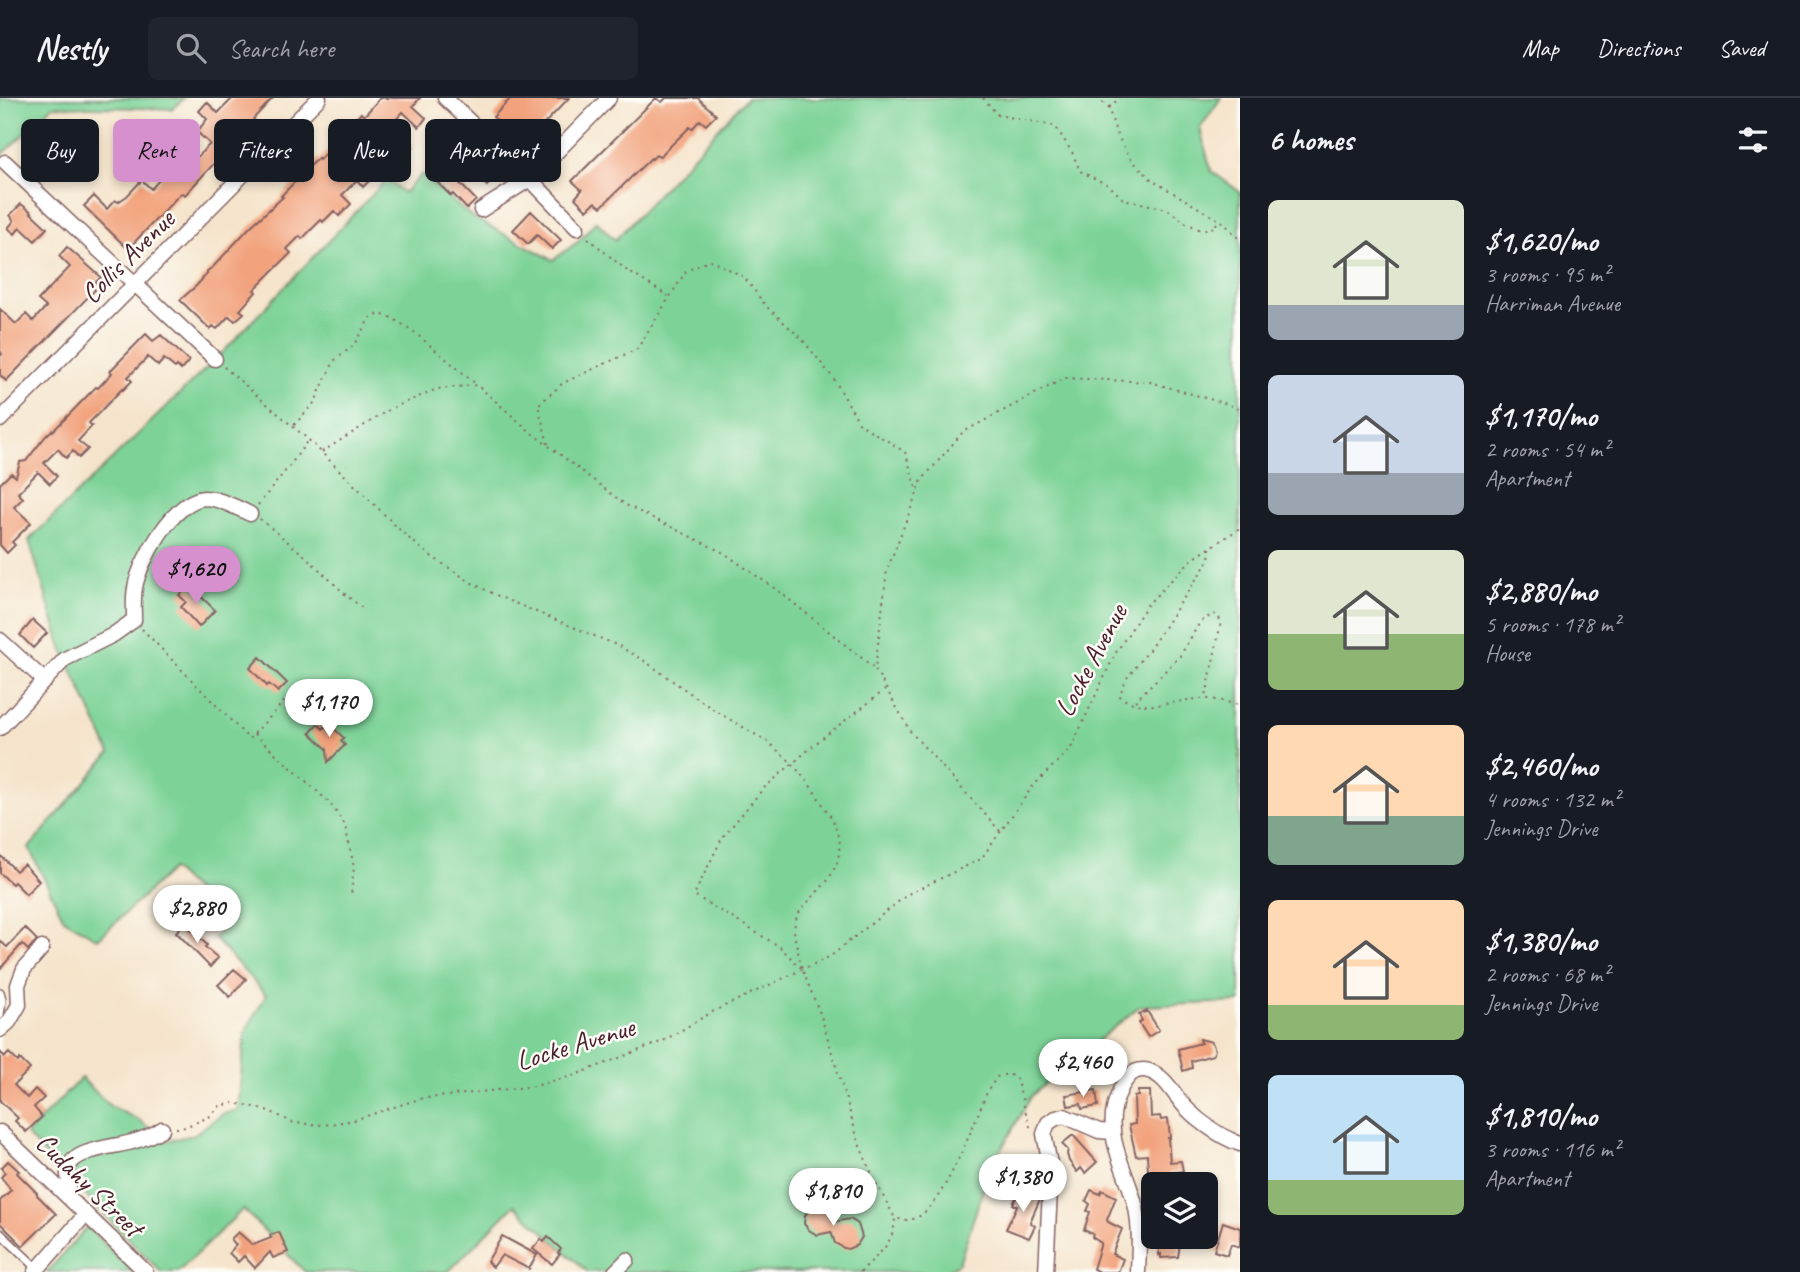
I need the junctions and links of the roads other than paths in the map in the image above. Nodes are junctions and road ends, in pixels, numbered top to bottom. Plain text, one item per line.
1 (319, 98) edge
2 (445, 98) edge
3 (609, 98) edge
4 (467, 119) edge
5 (561, 147) edge
6 (5, 162) dead end
7 (525, 182) edge
8 (533, 182) edge
9 (481, 210) dead end
10 (577, 228) road end
11 (134, 283) junction
12 (215, 359) road end
13 (0, 420) edge
14 (250, 514) road end
15 (0, 640) edge
16 (45, 681) junction
17 (0, 728) edge
18 (42, 948) dead end
19 (0, 992) edge
20 (0, 1015) edge
21 (0, 1030) edge
22 (162, 1129) road end
23 (0, 1132) edge
24 (1113, 1132) junction
25 (1240, 1144) edge
26 (64, 1193) junction
27 (86, 1214) junction
28 (0, 1233) edge
29 (627, 1260) dead end
30 (36, 1270) edge
31 (146, 1272) edge
32 (615, 1272) edge
33 (1046, 1272) edge
34 (1138, 1272) edge

1 - 11 street, Collis Avenue
2 - 4 street
3 - 5 street
6 - 11 street
7 - 9 street
8 - 10 street
11 - 12 street
11 - 13 street, Collis Avenue
14 - 16 street
15 - 16 street
16 - 17 street
18 - 21 street
19 - 20 lane
22 - 26 street
23 - 26 street, Cudahy Street
24 - 25 street
24 - 33 street
24 - 34 street
26 - 27 street, Cudahy Street
27 - 30 street
27 - 31 street, Cudahy Street
28 - 30 lane
29 - 32 street

